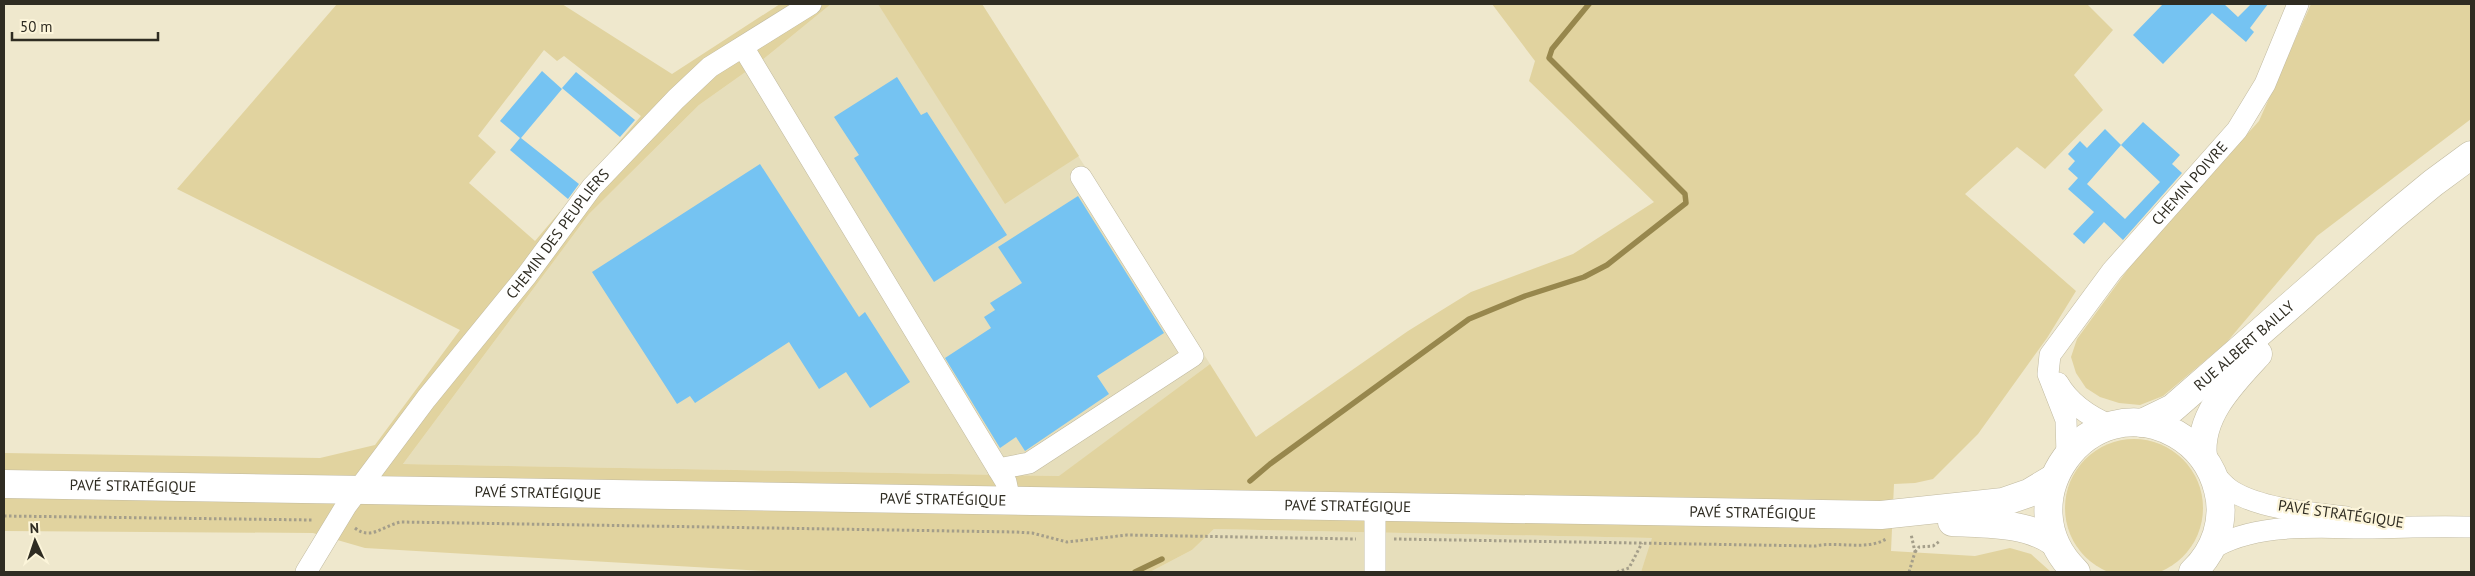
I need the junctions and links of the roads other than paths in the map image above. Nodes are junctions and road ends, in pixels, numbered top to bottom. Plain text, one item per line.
1 (811, 4) edge
2 (2298, 4) edge
3 (742, 47) junction
4 (2471, 155) edge
5 (1081, 177) dead end
6 (2343, 261) junction
7 (2054, 347) junction
8 (2142, 423) junction
9 (2112, 426) junction
10 (2067, 455) junction
11 (2207, 464) junction
12 (998, 468) junction
13 (2054, 478) junction
14 (4, 484) edge
15 (1010, 501) junction
16 (347, 505) junction
17 (1375, 507) junction
18 (1881, 515) junction
19 (2461, 527) edge
20 (2054, 542) junction
21 (2210, 550) junction
22 (1370, 569) edge
23 (306, 572) edge
24 (2075, 572) edge
25 (2192, 572) edge

1 - 3 street, CHEMIN DES PEUPLIERS
2 - 7 street, CHEMIN POIVRE
3 - 12 street
3 - 16 street, CHEMIN DES PEUPLIERS
4 - 6 main road, RUE ALBERT BAILLY
5 - 12 street
6 - 8 main road, RUE ALBERT BAILLY
6 - 11 main road, RUE ALBERT BAILLY
7 - 9 street
7 - 10 street, CHEMIN POIVRE
8 - 9 main road
8 - 11 main road
9 - 10 main road
10 - 13 main road
11 - 19 street, PAVÉ STRATÉGIQUE
11 - 21 main road
12 - 15 street
13 - 18 main road, PAVÉ STRATÉGIQUE
13 - 20 main road
14 - 16 main road, PAVÉ STRATÉGIQUE
15 - 16 main road, PAVÉ STRATÉGIQUE
15 - 17 main road, PAVÉ STRATÉGIQUE
16 - 23 street, CHEMIN DES PEUPLIERS
17 - 18 main road, PAVÉ STRATÉGIQUE
17 - 22 street
18 - 20 main road, PAVÉ STRATÉGIQUE
19 - 21 street, PAVÉ STRATÉGIQUE
20 - 24 main road
21 - 25 main road

